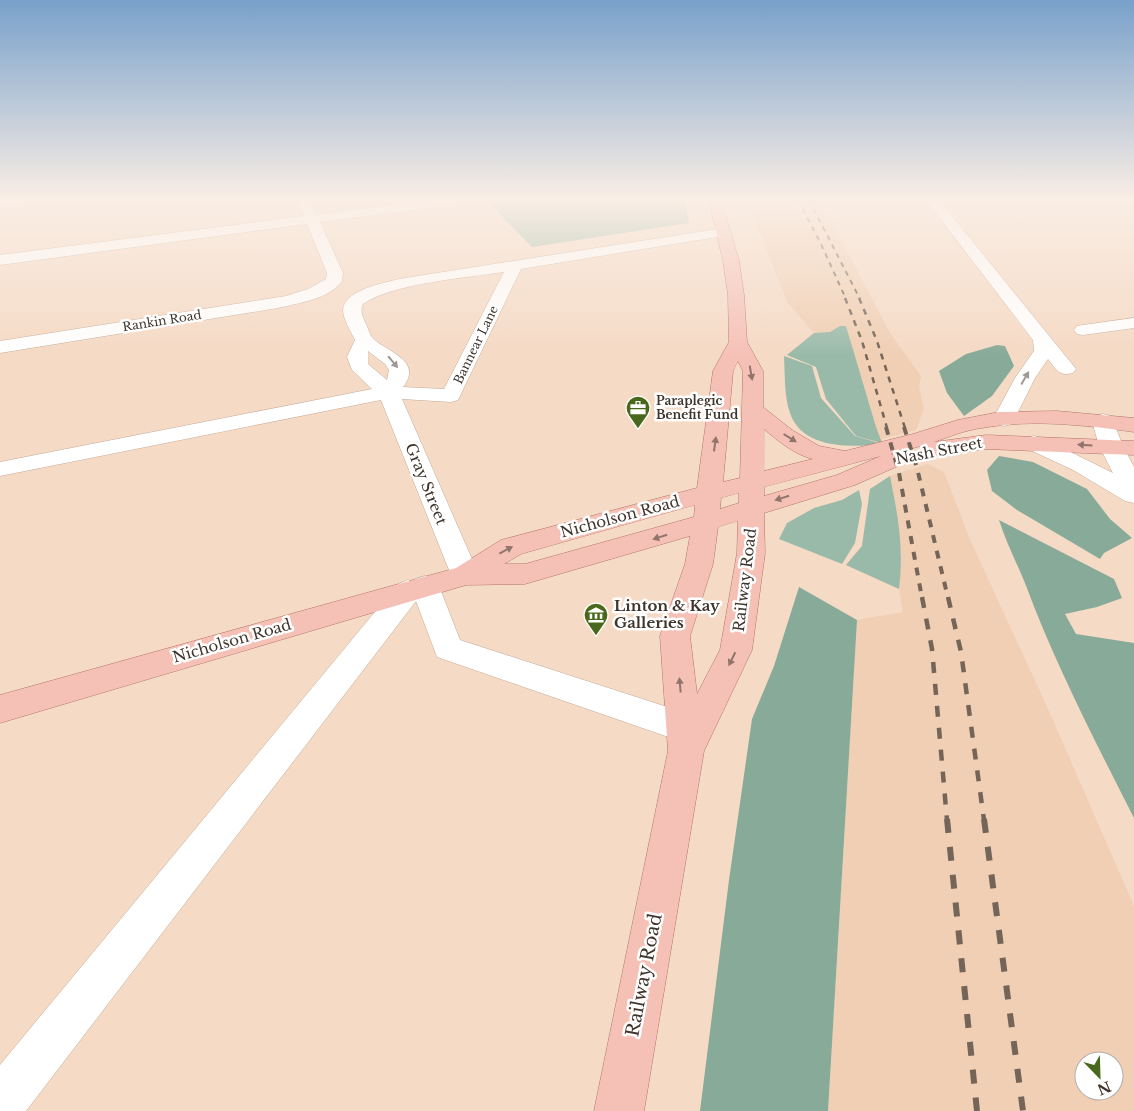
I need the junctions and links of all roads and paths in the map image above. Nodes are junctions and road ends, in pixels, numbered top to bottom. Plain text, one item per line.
1 (64, 252) edge
2 (326, 252) edge
3 (598, 252) edge
4 (728, 252) edge
5 (973, 252) edge
6 (0, 260) edge
7 (515, 265) junction
8 (1134, 323) edge
9 (1083, 330) dead end
10 (1042, 339) junction
11 (364, 340) junction
12 (738, 342) junction
13 (0, 347) edge
14 (1066, 369) dead end
15 (388, 392) junction
16 (752, 408) junction
17 (1004, 418) junction
18 (1103, 421) junction
19 (1132, 426) edge
20 (1034, 442) junction
21 (1111, 446) junction
22 (1134, 448) edge
23 (847, 458) junction
24 (0, 469) edge
25 (1134, 489) edge
26 (752, 494) junction
27 (1134, 495) edge
28 (707, 507) junction
29 (465, 575) junction
30 (416, 588) junction
31 (0, 709) edge
32 (685, 739) junction
33 (0, 1104) edge
34 (619, 1111) edge

1 - 6 street
2 - 13 street, Rankin Road
3 - 7 street
4 - 12 main road, Railway Road
5 - 10 street
7 - 11 street
7 - 15 street, Bannear Lane
8 - 9 street
10 - 14 street
17 -> 10 street
11 - 15 street, Gray Street
11 -> 15 street
12 -> 16 main road, Railway Road
28 -> 12 main road, Railway Road
15 - 24 street
15 - 29 street, Gray Street
16 -> 23 main road
16 - 26 main road, Railway Road
17 - 18 main road, Nash Street
17 - 23 main road, Nash Street
18 - 19 main road, Nash Street
18 - 21 street
21 -> 20 main road, Nash Street
20 -> 26 main road, Nash Street
20 - 27 street
21 - 22 main road, Nash Street
21 - 25 street
23 - 26 main road, Nash Street
26 - 28 main road, Nicholson Road
26 -> 32 main road, Railway Road
28 - 29 main road, Nicholson Road
32 -> 28 main road, Railway Road
29 - 30 main road, Nicholson Road
30 - 31 main road, Nicholson Road
30 - 32 street
30 - 33 street
32 - 34 main road, Railway Road

